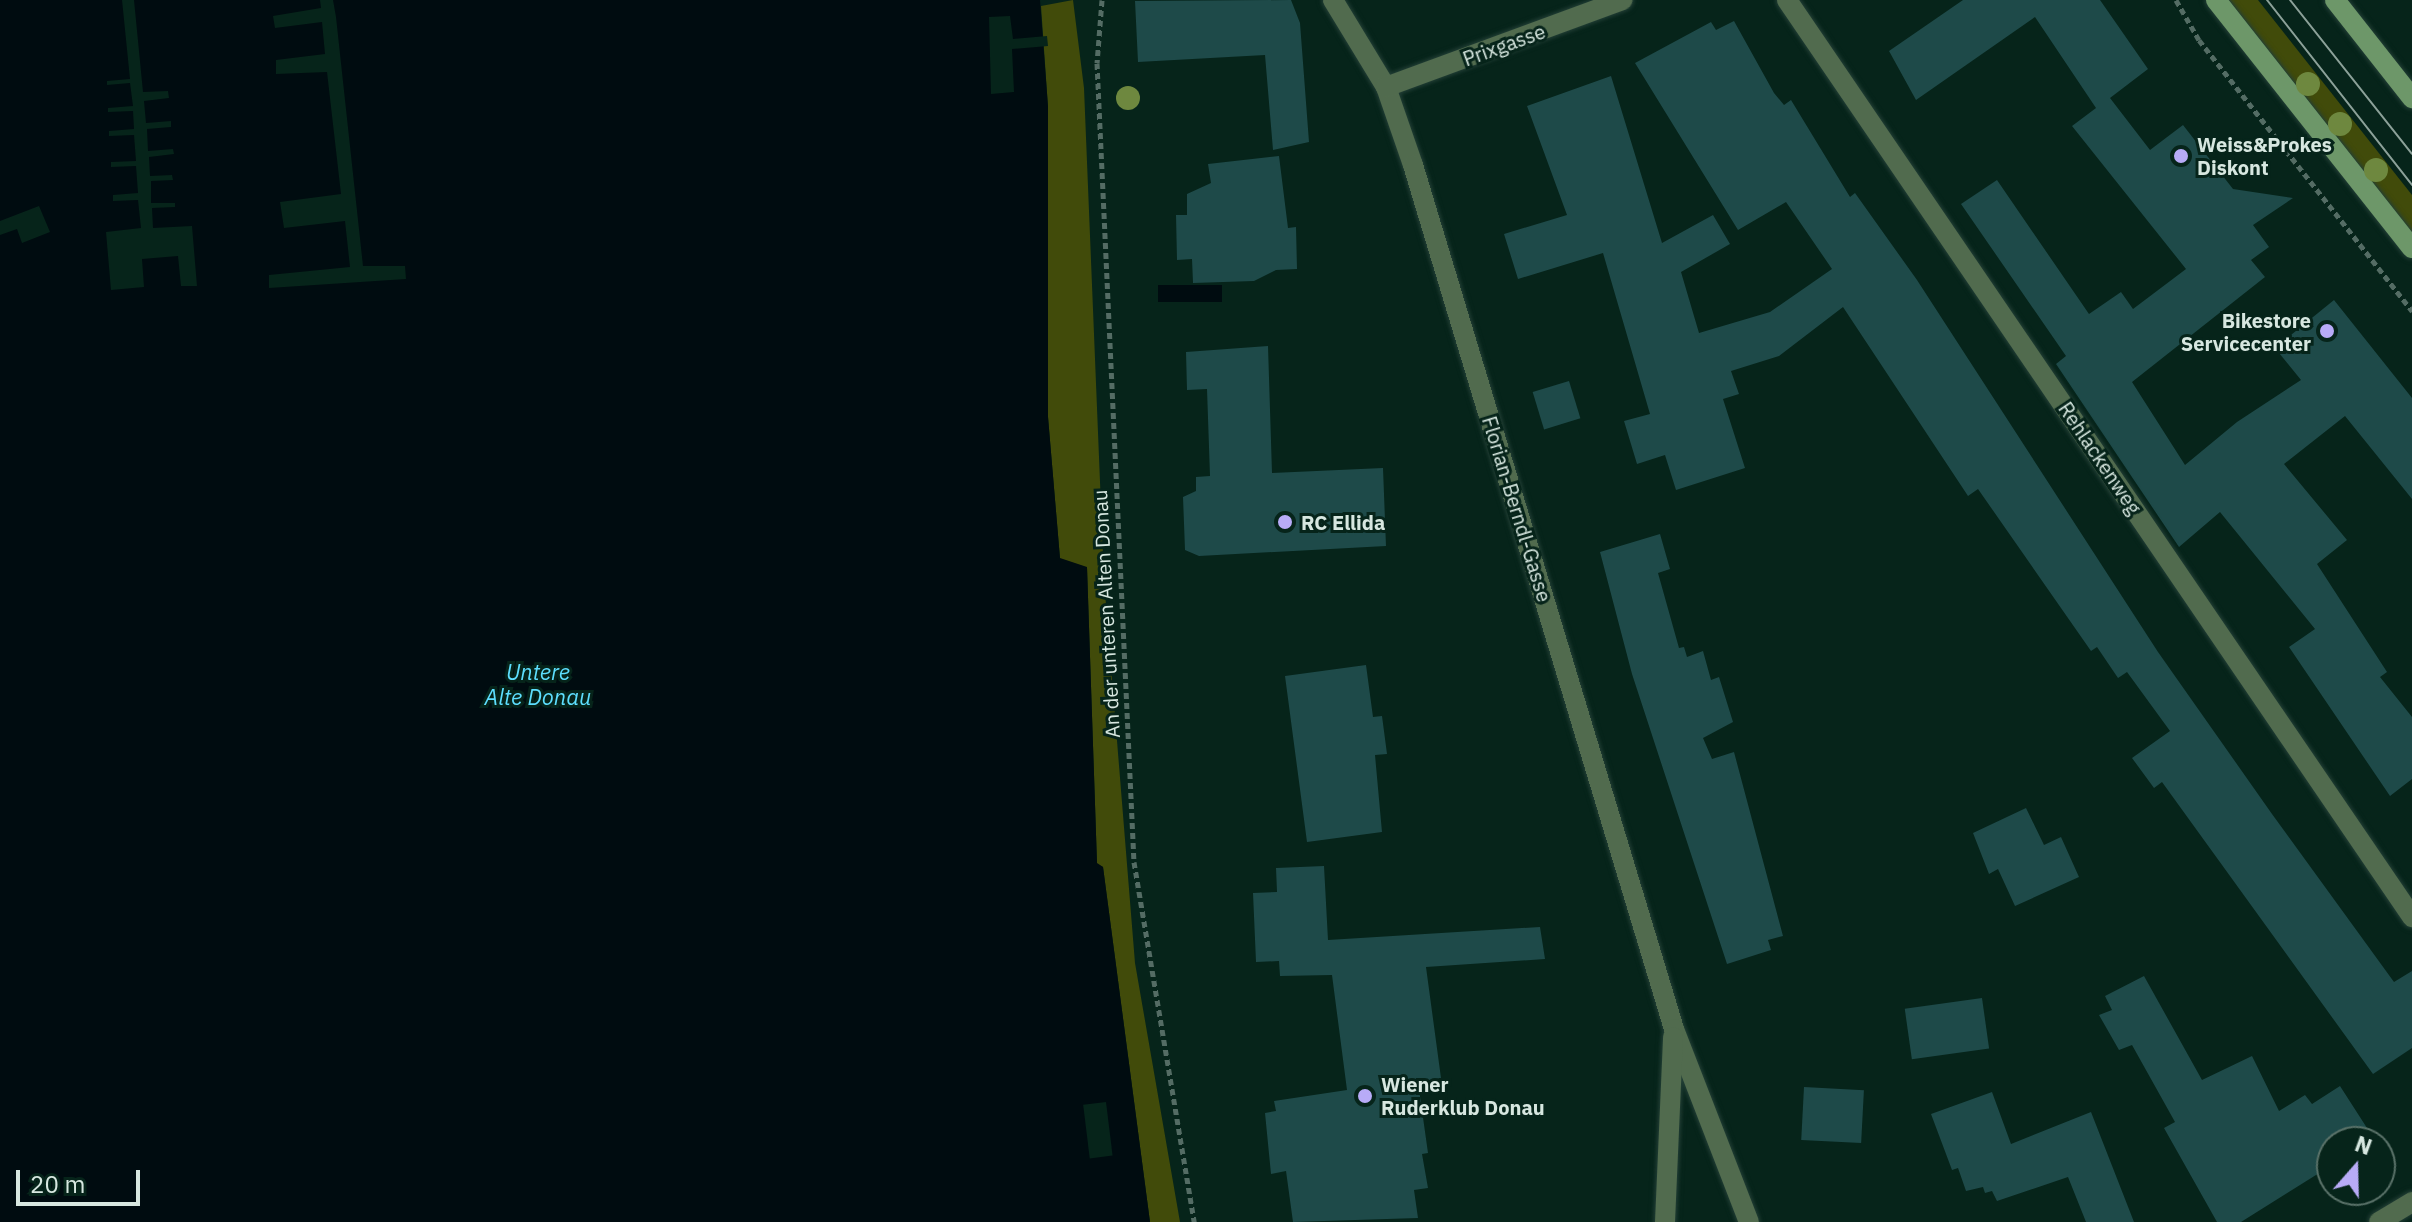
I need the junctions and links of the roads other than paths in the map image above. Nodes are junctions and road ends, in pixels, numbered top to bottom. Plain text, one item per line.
1 (1333, 0) edge
2 (1622, 0) edge
3 (1787, 0) edge
4 (2216, 0) edge
5 (2335, 0) edge
6 (1386, 87) junction
7 (2412, 98) edge
8 (2412, 248) edge
9 (2412, 917) edge
10 (1674, 1029) junction
11 (2412, 1202) edge
12 (1665, 1222) edge
13 (1749, 1222) edge
14 (2379, 1222) edge

1 - 6 street, Florian-Berndl-Gasse
2 - 6 street, Prixgasse
3 - 9 street, Rehlackenweg
4 - 8 main road
5 - 7 main road
6 - 10 street, Florian-Berndl-Gasse
10 - 12 street, Florian-Berndl-Gasse
10 - 13 street, Florian-Berndl-Gasse
11 - 14 street

